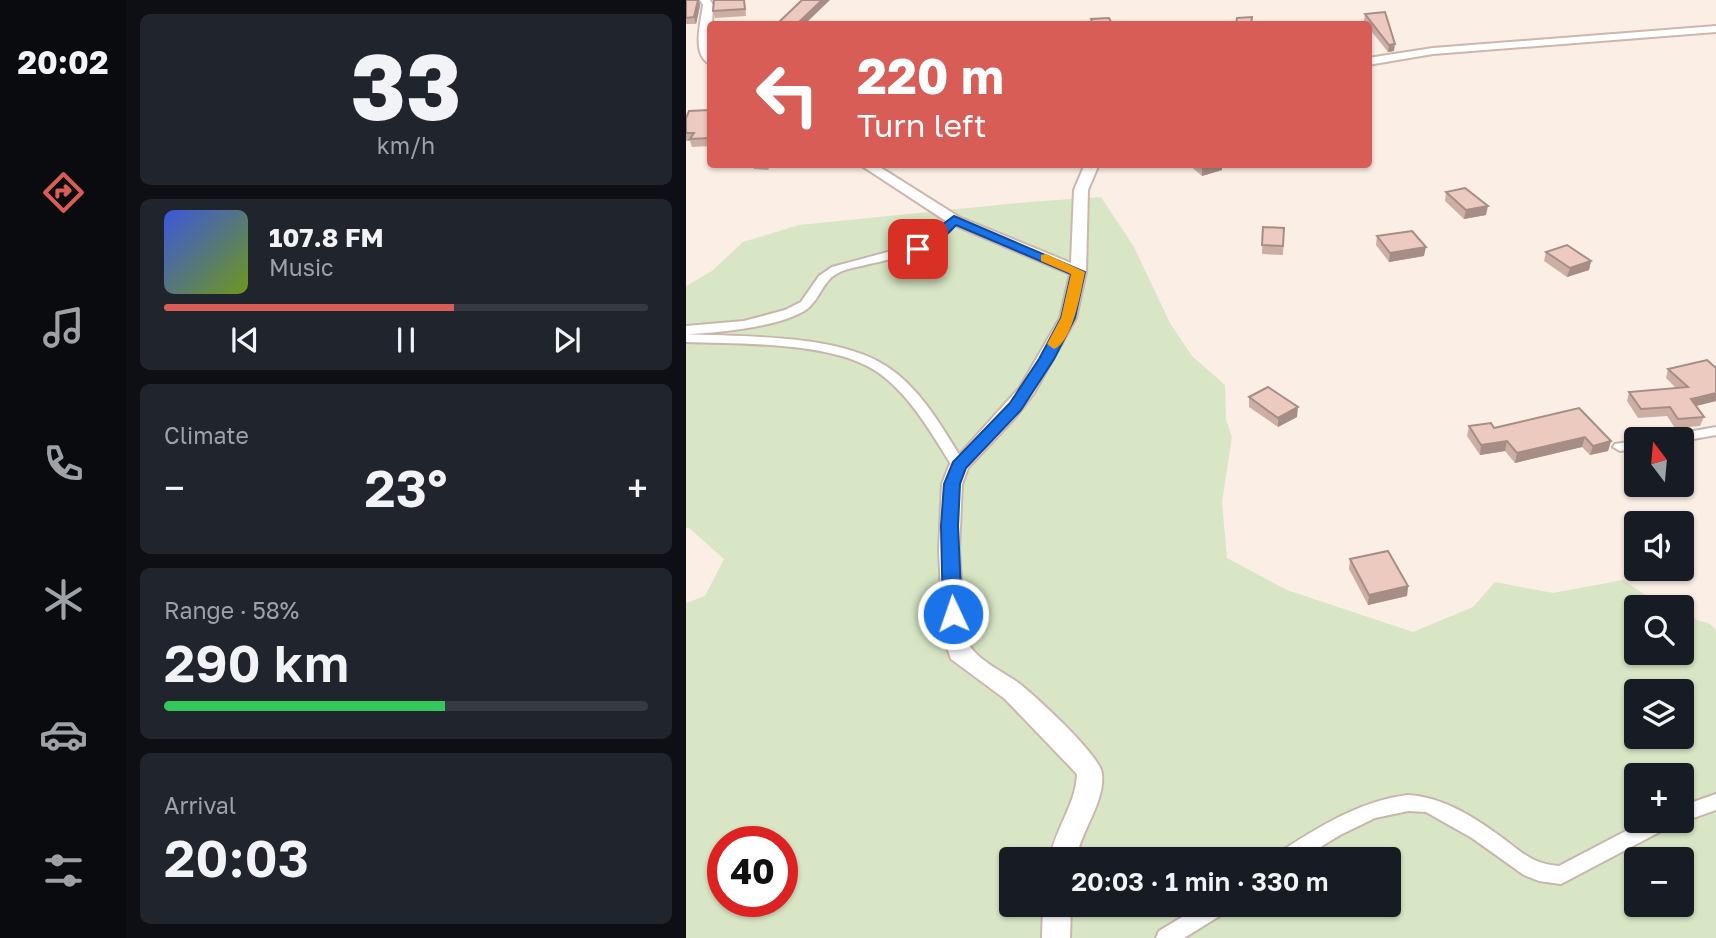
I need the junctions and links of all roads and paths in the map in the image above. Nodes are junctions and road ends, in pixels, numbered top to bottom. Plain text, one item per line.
1 (705, 0) edge
2 (1716, 29) edge
3 (707, 53) edge
4 (1372, 61) edge
5 (871, 168) edge
6 (1090, 168) edge
7 (954, 220) junction
8 (1078, 272) junction
9 (686, 330) edge
10 (686, 338) edge
11 (1716, 431) edge
12 (1694, 435) edge
13 (1624, 446) edge
14 (1620, 447) dead end
15 (959, 466) junction
16 (1716, 802) edge
17 (1694, 810) edge
18 (1640, 833) edge
19 (1065, 847) edge
20 (1305, 847) edge
21 (1057, 917) edge
22 (1200, 917) edge
23 (1056, 938) edge
24 (1166, 938) edge

1 - 3 street
2 - 4 street
5 - 7 street
6 - 8 street
7 - 8 street
7 - 9 street
8 - 15 street
10 - 15 street
11 - 12 street
13 - 14 street
15 - 19 street
16 - 17 street
18 - 20 street
21 - 23 street
22 - 24 street

